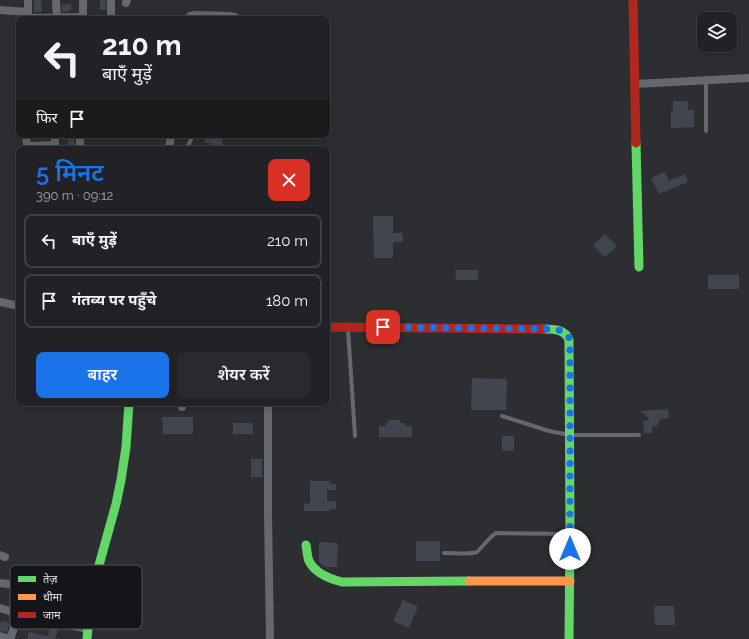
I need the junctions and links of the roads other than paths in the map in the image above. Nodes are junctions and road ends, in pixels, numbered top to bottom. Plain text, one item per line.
1 (28, 0) edge
2 (56, 0) edge
3 (83, 0) edge
4 (111, 0) edge
5 (633, 0) edge
6 (0, 10) edge
7 (28, 16) edge
8 (57, 16) edge
9 (83, 16) edge
10 (111, 16) edge
11 (190, 16) edge
12 (230, 16) edge
13 (749, 78) edge
14 (706, 80) junction
15 (635, 84) junction
16 (706, 131) dead end
17 (55, 138) edge
18 (80, 138) edge
19 (30, 146) edge
20 (80, 146) dead end
21 (640, 267) dead end
22 (0, 302) edge
23 (16, 305) edge
24 (330, 327) edge
25 (348, 327) junction
26 (129, 406) edge
27 (268, 406) edge
28 (502, 416) dead end
29 (570, 435) junction
30 (639, 435) dead end
31 (355, 436) dead end
32 (570, 534) junction
33 (306, 545) dead end
34 (444, 553) dead end
35 (99, 565) edge
36 (570, 581) junction
37 (0, 583) edge
38 (10, 584) edge
39 (0, 608) edge
40 (10, 611) edge
41 (14, 629) edge
42 (88, 629) edge
43 (0, 636) edge
44 (10, 639) edge
45 (87, 639) edge
46 (270, 639) edge
47 (569, 639) edge

1 - 7 street
2 - 8 street
3 - 9 street
4 - 10 street
5 - 15 street
6 - 7 street
11 - 12 street
13 - 14 street
14 - 15 street
14 - 16 lane
15 - 21 street
17 - 19 street
18 - 20 street
22 - 23 street
24 - 25 street
25 - 29 street
25 - 31 lane
26 - 35 street
27 - 46 street
28 - 29 lane
29 - 30 lane
29 - 32 street
32 - 34 lane
32 - 36 street
33 - 36 street
36 - 47 street
37 - 38 street
39 - 40 street
41 - 44 street
42 - 45 street
43 - 44 street

